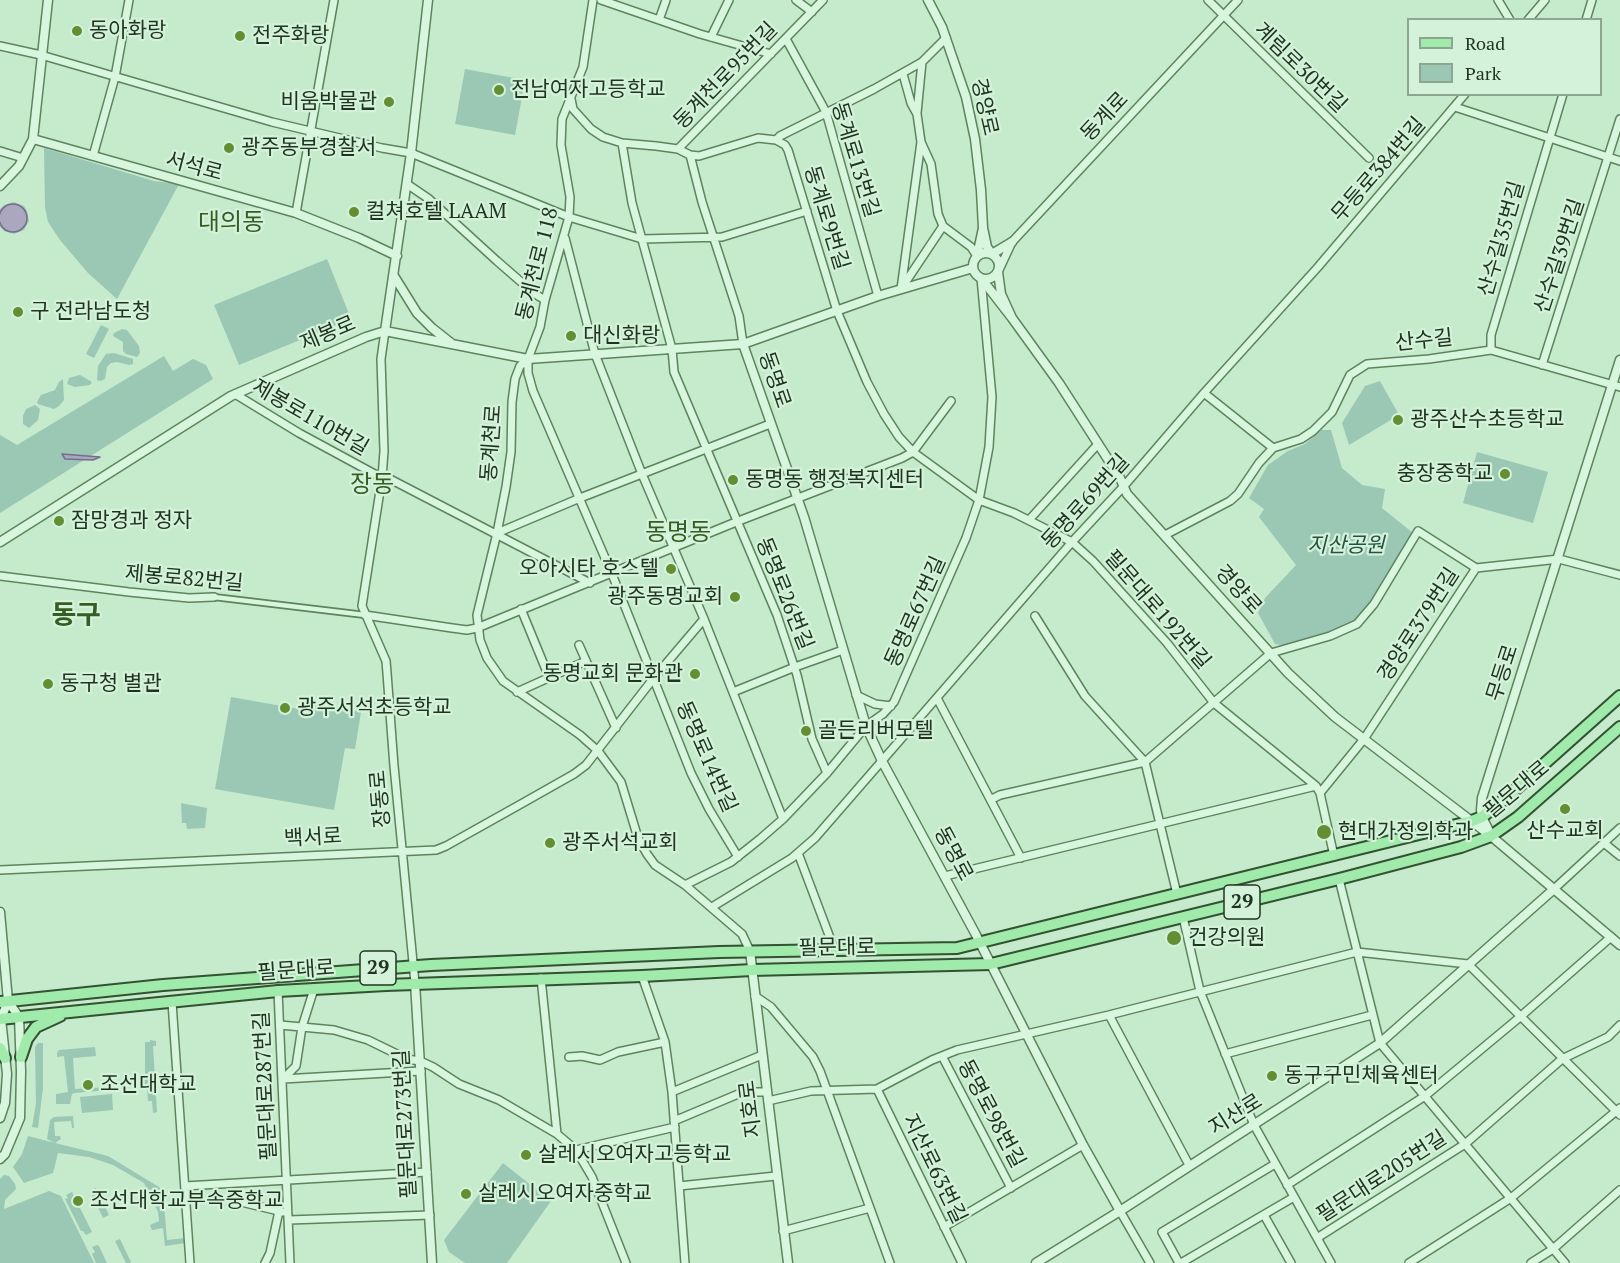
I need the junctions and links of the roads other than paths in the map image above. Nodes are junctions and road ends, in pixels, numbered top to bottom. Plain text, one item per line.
1 (48, 0) edge
2 (129, 0) edge
3 (334, 0) edge
4 (428, 0) edge
5 (593, 0) edge
6 (601, 0) edge
7 (666, 0) edge
8 (729, 0) edge
9 (796, 0) edge
10 (823, 0) edge
11 (928, 0) edge
12 (1208, 0) edge
13 (1238, 0) edge
14 (1498, 0) edge
15 (1545, 0) edge
16 (1592, 0) edge
17 (812, 12) junction
18 (1223, 16) junction
19 (1509, 18) edge
20 (1530, 18) edge
21 (1587, 18) edge
22 (659, 20) junction
23 (711, 37) junction
24 (946, 38) junction
25 (786, 39) junction
26 (0, 46) edge
27 (771, 54) junction
28 (41, 55) junction
29 (922, 62) junction
30 (903, 74) junction
31 (115, 76) junction
32 (1463, 96) edge
33 (1562, 96) edge
34 (570, 98) junction
35 (1455, 107) junction
36 (826, 112) junction
37 (917, 114) junction
38 (1620, 119) edge
39 (312, 132) junction
40 (33, 139) junction
41 (1549, 139) junction
42 (776, 140) junction
43 (921, 142) junction
44 (622, 143) junction
45 (678, 149) junction
46 (0, 151) edge
47 (411, 153) junction
48 (690, 155) junction
49 (93, 156) junction
50 (1609, 157) junction
51 (23, 158) junction
52 (1369, 158) dead end
53 (1620, 161) edge
54 (407, 184) junction
55 (0, 186) edge
56 (807, 211) junction
57 (296, 213) junction
58 (569, 218) junction
59 (943, 226) junction
60 (982, 228) junction
61 (565, 237) junction
62 (714, 238) junction
63 (642, 239) junction
64 (1012, 242) junction
65 (992, 254) junction
66 (397, 256) junction
67 (977, 256) junction
68 (1318, 267) joint
69 (973, 268) junction
70 (998, 271) junction
71 (394, 276) junction
72 (981, 278) junction
73 (901, 289) junction
74 (878, 296) junction
75 (545, 300) junction
76 (837, 311) junction
77 (1012, 318) junction
78 (385, 331) junction
79 (743, 344) junction
80 (453, 345) junction
81 (672, 349) junction
82 (1491, 350) junction
83 (596, 354) junction
84 (528, 359) junction
85 (1620, 360) edge
86 (1542, 365) junction
87 (1616, 386) edge
88 (1204, 393) junction
89 (235, 394) junction
90 (951, 401) dead end
91 (770, 424) junction
92 (1098, 444) junction
93 (1273, 448) junction
94 (706, 449) junction
95 (913, 452) junction
96 (642, 474) junction
97 (382, 478) junction
98 (1124, 486) junction
99 (580, 498) junction
100 (796, 498) junction
101 (979, 500) junction
102 (1029, 520) junction
103 (736, 522) junction
104 (497, 533) junction
105 (1165, 536) junction
106 (0, 542) edge
107 (1072, 542) junction
108 (673, 549) junction
109 (1558, 559) junction
110 (1476, 568) junction
111 (612, 574) junction
112 (1620, 575) edge
113 (0, 576) edge
114 (590, 583) junction
115 (214, 597) joint
116 (521, 609) junction
117 (365, 615) junction
118 (1035, 616) dead end
119 (704, 619) junction
120 (477, 628) junction
121 (579, 645) dead end
122 (843, 650) junction
123 (1270, 654) junction
124 (586, 662) junction
125 (795, 666) junction
126 (549, 677) junction
127 (653, 679) junction
128 (517, 692) junction
129 (733, 692) junction
130 (856, 695) junction
131 (1620, 696) edge
132 (937, 698) junction
133 (1214, 703) junction
134 (891, 706) junction
135 (866, 726) junction
136 (616, 728) junction
137 (1620, 728) edge
138 (1364, 739) junction
139 (598, 751) junction
140 (882, 761) junction
141 (1145, 762) junction
142 (827, 773) junction
143 (1318, 789) junction
144 (992, 799) junction
145 (783, 819) junction
146 (1477, 819) junction
147 (1160, 824) junction
148 (1620, 828) edge
149 (1491, 836) junction
150 (1604, 843) junction
151 (402, 850) junction
152 (798, 853) junction
153 (1334, 856) junction
154 (1620, 856) edge
155 (738, 857) junction
156 (1021, 858) junction
157 (0, 870) edge
158 (945, 876) junction
159 (1339, 879) junction
160 (685, 885) junction
161 (1554, 889) junction
162 (1177, 894) junction
163 (712, 908) junction
164 (0, 912) edge
165 (1183, 916) junction
166 (1611, 937) junction
167 (979, 941) junction
168 (1620, 945) edge
169 (750, 951) junction
170 (836, 951) junction
171 (1357, 952) junction
172 (991, 964) junction
173 (1468, 964) junction
174 (414, 967) junction
175 (752, 970) junction
176 (642, 976) junction
177 (541, 978) junction
178 (415, 983) junction
179 (314, 989) junction
180 (278, 991) junction
181 (1200, 991) junction
182 (755, 996) junction
183 (4, 1001) edge
184 (172, 1002) junction
185 (66, 1013) junction
186 (1109, 1015) junction
187 (1372, 1015) junction
188 (20, 1017) junction
189 (1520, 1017) junction
190 (1, 1019) edge
191 (280, 1025) junction
192 (1620, 1025) edge
193 (302, 1027) junction
194 (1026, 1034) junction
195 (665, 1042) junction
196 (1380, 1043) junction
197 (3, 1053) edge
198 (1225, 1054) junction
199 (762, 1055) junction
200 (942, 1056) junction
201 (21, 1057) junction
202 (569, 1057) dead end
203 (1562, 1059) junction
204 (420, 1066) junction
205 (283, 1079) junction
206 (877, 1089) junction
207 (826, 1091) junction
208 (672, 1092) junction
209 (1425, 1096) junction
210 (768, 1097) junction
211 (1619, 1111) edge
212 (0, 1118) edge
213 (674, 1124) junction
214 (1254, 1125) junction
215 (557, 1134) junction
216 (1465, 1144) junction
217 (1083, 1145) junction
218 (576, 1150) junction
219 (0, 1159) edge
220 (1275, 1164) junction
221 (1189, 1165) junction
222 (427, 1172) junction
223 (777, 1176) junction
224 (287, 1180) junction
225 (185, 1185) junction
226 (1287, 1185) junction
227 (679, 1186) junction
228 (1011, 1188) junction
229 (1620, 1190) edge
230 (1294, 1197) junction
231 (1511, 1198) junction
232 (237, 1201) dead end
233 (870, 1208) junction
234 (279, 1211) junction
235 (1120, 1211) junction
236 (429, 1215) junction
237 (1264, 1215) junction
238 (288, 1217) junction
239 (944, 1227) junction
240 (783, 1231) junction
241 (1317, 1238) junction
242 (1553, 1249) junction
243 (190, 1263) edge
244 (266, 1263) edge
245 (290, 1263) edge
246 (432, 1263) edge
247 (626, 1263) edge
248 (685, 1263) edge
249 (788, 1263) edge
250 (890, 1263) edge
251 (962, 1263) edge
252 (1036, 1263) edge
253 (1150, 1263) edge
254 (1180, 1263) edge
255 (1291, 1263) edge
256 (1331, 1263) edge
257 (1409, 1263) edge
258 (1531, 1263) edge
259 (1565, 1263) edge

1 - 28 street
2 - 31 street
3 - 39 street
4 - 47 street, 제봉로
5 - 34 street, 동계천로 118
6 - 22 street
7 - 22 street
8 - 23 street
9 - 17 street
10 - 17 street, 동계천로95번길
11 - 24 street, 경양로
12 - 18 street, 계림로30번길
13 - 18 street, 동계로
14 - 19 street
15 - 20 street
16 - 21 street
17 - 25 street, 동계천로95번길
18 - 52 street, 계림로30번길
18 - 64 street, 동계로
22 - 23 street
23 - 27 street
24 - 29 street
24 - 60 street, 경양로
25 - 27 street, 동계천로95번길
25 - 36 street, 동계로13번길
26 - 28 street
27 - 45 street, 동계천로95번길
28 - 31 street
28 - 40 street
29 - 30 street
29 - 37 street
30 - 36 street
30 - 37 street
31 - 39 street
31 - 49 street
32 - 35 street, 무등로384번길
33 - 41 street, 산수길35번길
34 - 44 street, 동계천로95번길
34 - 58 street, 동계천로 118
35 - 41 street
35 - 68 street, 무등로384번길
36 - 42 street
36 - 74 street, 동계로13번길
37 - 43 street
38 - 50 street, 산수길39번길
39 - 47 street
39 - 57 street
40 - 49 street, 서석로
40 - 51 street
41 - 50 street
41 - 82 street, 산수길35번길
42 - 48 street
42 - 56 street, 동계로9번길
43 - 59 street
43 - 73 street
44 - 45 street, 동계천로95번길
44 - 63 street, 동명로26번길
45 - 48 street
46 - 51 street
47 - 54 street, 제봉로
47 - 58 street
48 - 62 street
49 - 57 street, 서석로
50 - 53 street
50 - 86 street, 산수길39번길
51 - 55 street
54 - 66 street, 제봉로
54 - 75 street
56 - 62 street
56 - 76 street, 동계로9번길
57 - 66 street, 서석로
58 - 61 street, 동계천로 118
58 - 63 street
59 - 67 street
59 - 73 street
60 - 65 street, 경양로
60 - 67 street
61 - 75 street, 동계천로 118
61 - 83 street
62 - 63 street
62 - 79 street
63 - 81 street, 동명로26번길
64 - 65 street
64 - 70 street, 동계로
65 - 67 street
65 - 70 street, 경양로
66 - 71 street, 제봉로
67 - 69 street
68 - 88 street, 동명로69번길
69 - 72 street, 경양로
69 - 73 street
70 - 72 street
70 - 77 street, 경양로
71 - 78 street, 제봉로
71 - 80 street
72 - 77 street, 경양로
72 - 101 street, 동명로67번길
73 - 74 street
74 - 76 street
75 - 84 street, 동계천로 118
76 - 79 street
76 - 95 street, 동계로9번길
77 - 92 street, 경양로
78 - 80 street, 동명로
78 - 89 street, 제봉로
78 - 97 street, 장동로
79 - 81 street, 동명로
79 - 91 street, 동명로
80 - 84 street, 동명로
81 - 83 street, 동명로
81 - 94 street, 동명로26번길
82 - 86 street, 산수길
82 - 93 street, 산수길
83 - 84 street, 동명로
83 - 96 street
84 - 99 street, 동명로14번길
84 - 104 street, 동계천로
85 - 87 street, 무등로
86 - 87 street, 산수길
87 - 109 street, 무등로
88 - 93 street
88 - 98 street, 동명로69번길
89 - 97 street, 제봉로110번길
89 - 106 street, 제봉로
90 - 95 street
91 - 94 street
91 - 100 street, 동명로
92 - 98 street, 경양로
92 - 102 street
93 - 105 street
94 - 96 street
94 - 103 street, 동명로26번길
95 - 100 street
95 - 101 street, 동계로9번길
96 - 99 street
96 - 108 street
97 - 104 street, 제봉로110번길
97 - 117 street, 장동로
98 - 105 street, 경양로
98 - 107 street, 동명로69번길
99 - 104 street
99 - 111 street, 동명로14번길
100 - 103 street, 동명로26번길
100 - 122 street, 동명로
101 - 102 street
101 - 134 street, 동명로67번길
102 - 107 street, 필문대로192번길
103 - 108 street
103 - 125 street, 동명로26번길
104 - 114 street
104 - 120 street, 동계천로
105 - 123 street, 경양로
107 - 132 street, 동명로69번길
107 - 133 street, 필문대로192번길
108 - 111 street
108 - 119 street
109 - 110 street, 경양로379번길
109 - 112 street
109 - 146 street, 무등로
110 - 123 street
110 - 138 street, 경양로379번길
111 - 114 street
111 - 127 street, 동명로14번길
113 - 115 street, 제봉로82번길
114 - 116 street
115 - 117 street, 제봉로82번길
116 - 120 street
116 - 126 street
117 - 120 street
117 - 151 street, 장동로
118 - 141 street
119 - 127 street
119 - 129 street
120 - 128 street, 동계천로
121 - 124 street
122 - 125 street, 동명로26번길
122 - 130 street, 동명로
123 - 133 street
123 - 138 street, 경양로
124 - 126 street
124 - 136 street
125 - 129 street
125 - 142 street
126 - 128 street
127 - 136 street
127 - 155 street, 동명로14번길
128 - 139 street, 동계천로
129 - 145 street
130 - 134 street
130 - 135 street, 동명로
131 - 146 main road, 필문대로 / 29
132 - 140 street, 동명로69번길
132 - 144 street
133 - 141 street
133 - 143 street, 필문대로192번길
134 - 135 street, 동명로67번길
135 - 140 street, 동명로
135 - 142 street
136 - 139 street
137 - 149 main road, 필문대로 / 29
138 - 143 street
138 - 146 street, 경양로
139 - 151 street, 백서로
139 - 160 street, 동계천로
140 - 152 street, 동명로69번길
140 - 158 street, 동명로
141 - 144 street
141 - 147 street
142 - 145 street
143 - 147 street
143 - 153 street
144 - 156 street
145 - 155 street
146 - 149 street, 경양로
146 - 153 main road, 필문대로 / 29
147 - 156 street
147 - 162 street
148 - 150 street
149 - 159 main road, 필문대로 / 29
149 - 161 street
150 - 154 street
150 - 161 street
151 - 157 street, 백서로
151 - 174 street, 장동로
152 - 163 street, 동명로69번길
152 - 170 street, 필문대로
153 - 162 main road, 필문대로 / 29
155 - 160 street
156 - 158 street
158 - 167 street, 동명로
159 - 165 main road, 필문대로 / 29
159 - 171 street
160 - 163 street, 동계천로
161 - 166 street
161 - 173 street, 지산로
162 - 167 main road, 필문대로 / 29
163 - 169 street, 동계천로
164 - 183 street
165 - 172 main road, 필문대로 / 29
165 - 181 street, 필문대로205번길
166 - 168 street
166 - 189 street
167 - 170 main road, 필문대로 / 29
167 - 172 street, 동명로
169 - 170 main road, 필문대로 / 29
169 - 174 main road, 필문대로 / 29
169 - 175 street, 지호로
171 - 173 street
171 - 181 street
171 - 187 street
172 - 175 main road, 필문대로 / 29
172 - 194 street, 동명로
173 - 189 street
173 - 196 street, 지산로
174 - 178 street, 장동로
174 - 183 main road, 필문대로 / 29
175 - 176 main road, 필문대로 / 29
175 - 182 street, 지호로
176 - 177 main road, 필문대로 / 29
176 - 195 street
177 - 178 main road, 필문대로 / 29
177 - 215 street
178 - 179 main road, 필문대로 / 29
178 - 204 street, 필문대로273번길
179 - 180 main road, 필문대로 / 29
179 - 193 street
180 - 184 main road, 필문대로 / 29
180 - 191 street, 필문대로287번길
181 - 186 street, 동명로98번길
181 - 198 street, 필문대로205번길
182 - 199 street, 지호로
182 - 207 street
183 - 188 street
183 - 190 street
184 - 185 main road, 필문대로 / 29
184 - 225 street
185 - 188 main road, 필문대로 / 29
185 - 201 main road
186 - 194 street, 동명로98번길
186 - 221 street
187 - 196 street
187 - 198 street
188 - 190 main road, 필문대로 / 29
188 - 201 street
189 - 203 street
189 - 209 street
190 - 197 street
191 - 193 street
191 - 205 street, 필문대로287번길
192 - 203 street, 필문대로205번길
193 - 204 street
193 - 205 street
194 - 200 street, 동명로98번길
194 - 217 street, 동명로
195 - 202 street
195 - 208 street
196 - 209 street
196 - 214 street, 지산로
197 - 212 street
198 - 214 street, 필문대로205번길
199 - 208 street
199 - 210 street, 지호로
200 - 206 street, 동명로98번길
200 - 228 street, 동명로98번길
201 - 219 street
203 - 211 street
203 - 216 street, 필문대로205번길
204 - 205 street
204 - 215 street
204 - 222 street, 필문대로273번길
205 - 224 street, 필문대로287번길
206 - 207 street, 동명로98번길
206 - 239 street, 지산로63번길
207 - 210 street, 동명로98번길
207 - 233 street
208 - 213 street
209 - 216 street
209 - 226 street
210 - 213 street, 동명로98번길
210 - 223 street, 지호로
211 - 231 street
213 - 218 street, 동명로98번길
213 - 227 street
214 - 220 street, 필문대로205번길
214 - 221 street, 지산로
215 - 218 street
216 - 231 street
216 - 241 street, 필문대로205번길
217 - 228 street
217 - 235 street, 동명로
218 - 247 street
220 - 226 street, 필문대로205번길
220 - 254 street
221 - 235 street, 지산로
222 - 224 street, 필문대로287번길
222 - 236 street, 필문대로273번길
223 - 227 street
223 - 240 street, 지호로
224 - 225 street
224 - 238 street, 필문대로287번길
225 - 243 street
226 - 230 street, 필문대로205번길
227 - 248 street
228 - 239 street
229 - 242 street
230 - 237 street
230 - 241 street, 필문대로205번길
231 - 242 street
231 - 257 street
232 - 234 street
233 - 240 street
233 - 250 street
234 - 238 street
234 - 244 street
235 - 252 street, 지산로
235 - 253 street
236 - 238 street
236 - 246 street, 필문대로273번길
237 - 254 street
237 - 255 street
238 - 245 street, 필문대로287번길
239 - 251 street, 지산로63번길
240 - 249 street, 지호로
241 - 256 street, 필문대로205번길
242 - 258 street
242 - 259 street

